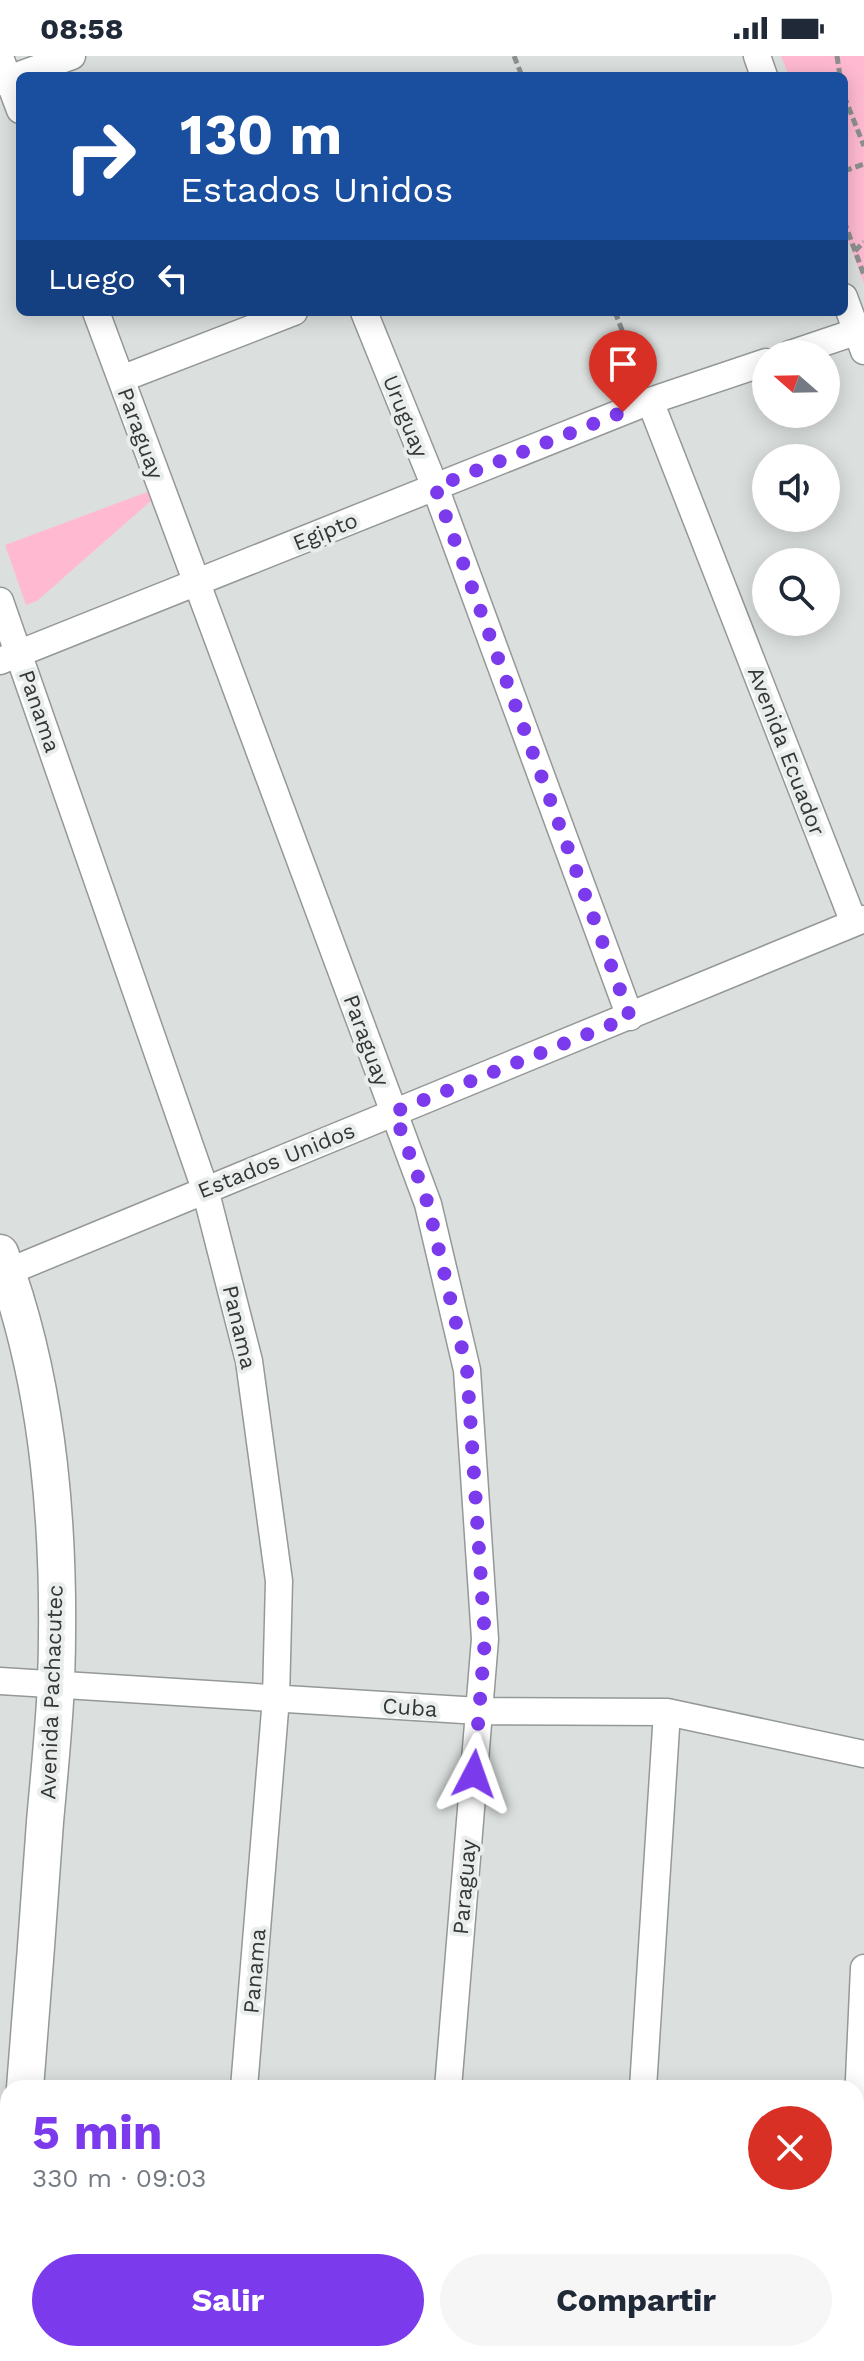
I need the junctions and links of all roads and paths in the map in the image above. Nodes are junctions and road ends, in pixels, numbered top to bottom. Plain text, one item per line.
1 (72, 56) edge
2 (3, 73) edge
3 (16, 101) edge
4 (848, 106) edge
5 (864, 146) edge
6 (848, 232) edge
7 (864, 242) edge
8 (855, 251) junction
9 (864, 276) edge
10 (848, 306) edge
11 (97, 316) edge
12 (284, 316) edge
13 (366, 316) edge
14 (617, 316) edge
15 (861, 337) edge
16 (840, 342) edge
17 (752, 367) edge
18 (121, 379) junction
19 (650, 401) junction
20 (435, 487) junction
21 (197, 583) junction
22 (0, 601) edge
23 (10, 658) edge
24 (859, 921) edge
25 (630, 1017) junction
26 (394, 1112) junction
27 (205, 1189) junction
28 (2, 1266) edge
29 (0, 1681) edge
30 (56, 1684) junction
31 (276, 1698) junction
32 (479, 1711) junction
33 (667, 1712) junction
34 (864, 1754) edge
35 (864, 1968) edge
36 (26, 2080) edge
37 (245, 2080) edge
38 (449, 2080) edge
39 (644, 2080) edge
40 (859, 2080) edge

1 - 2 street
2 - 3 street
4 - 5 path
6 - 8 path
7 - 8 path
8 - 9 path
10 - 15 street
11 - 18 street, Paraguay
12 - 18 street
13 - 20 street, Uruguay
14 - 19 path
15 - 16 street
17 - 19 street, Egipto
18 - 21 street, Paraguay
19 - 20 street, Egipto
19 - 24 street, Avenida Ecuador
20 - 21 street, Egipto
20 - 25 street, Uruguay
21 - 23 street, Egipto
21 - 26 street, Paraguay
22 - 23 street, Panama
23 - 27 street, Panama
24 - 25 street, Estados Unidos
25 - 26 street, Estados Unidos
26 - 27 street, Estados Unidos
26 - 32 street, Paraguay
27 - 28 street, Estados Unidos
27 - 31 street, Panama
28 - 30 main road, Avenida Pachacutec
29 - 30 street, Cuba
30 - 31 street, Cuba
30 - 36 main road, Avenida Pachacutec
31 - 32 street, Cuba
31 - 37 street, Panama
32 - 33 street, Cuba
32 - 38 street, Paraguay
33 - 34 street, Cuba
33 - 39 street
35 - 40 street

